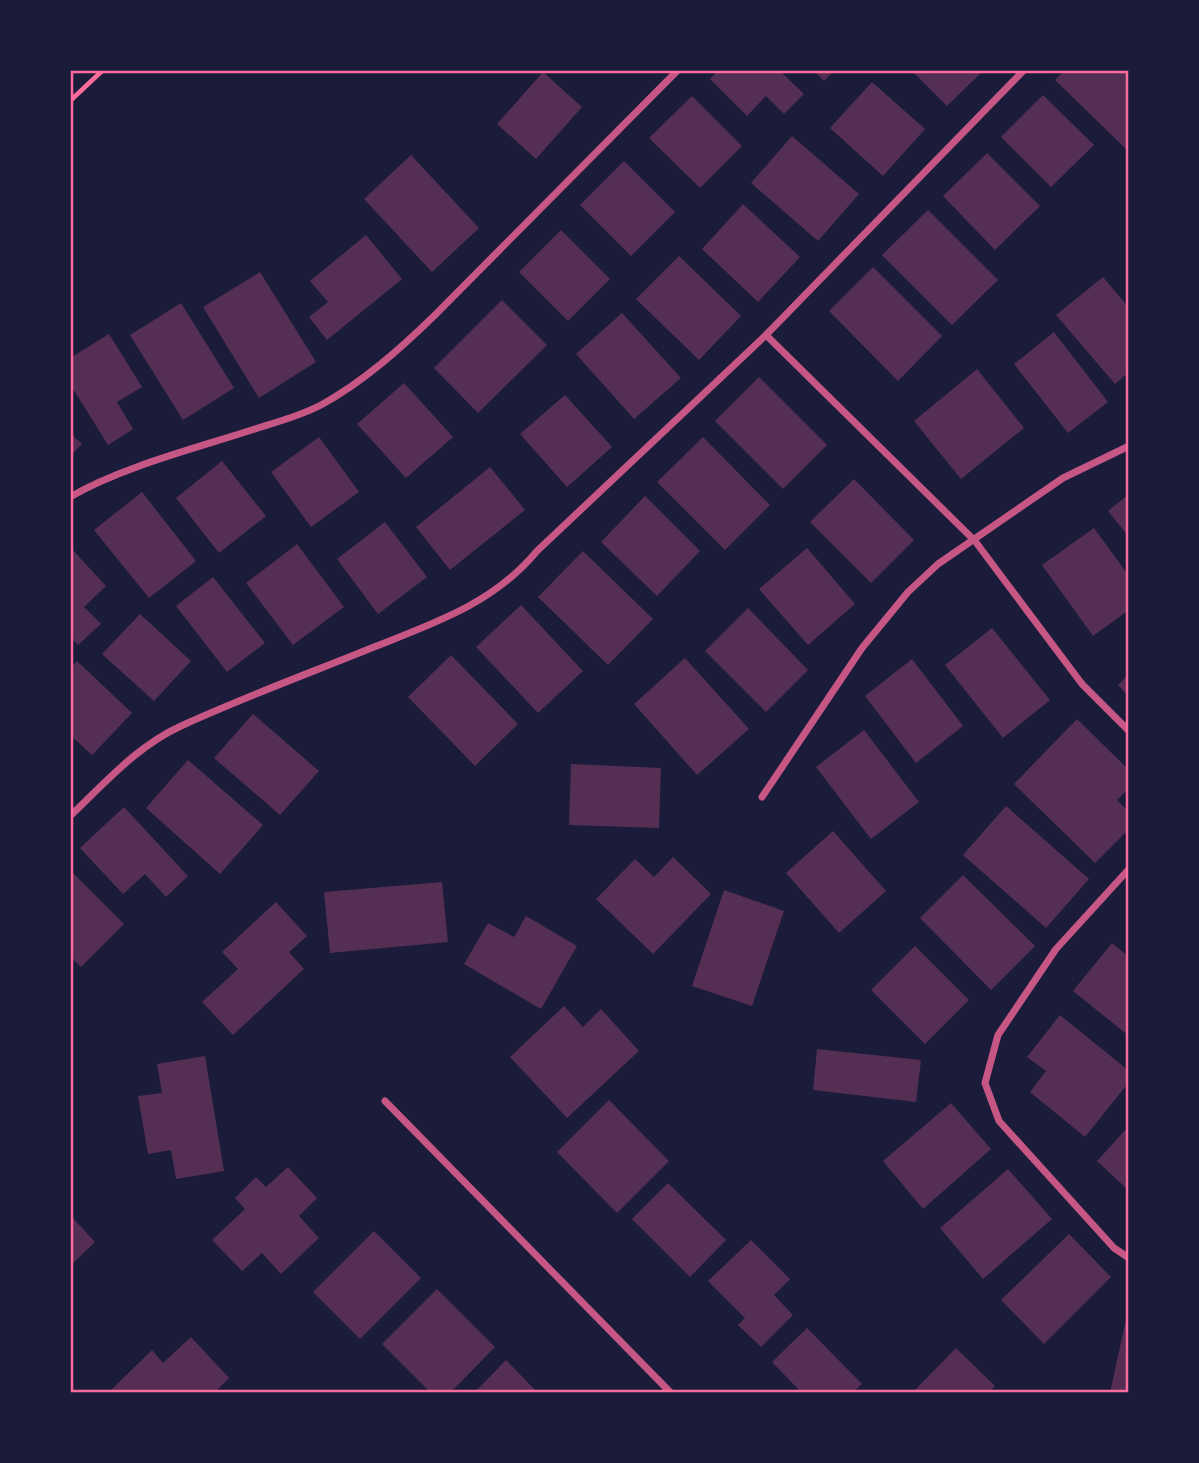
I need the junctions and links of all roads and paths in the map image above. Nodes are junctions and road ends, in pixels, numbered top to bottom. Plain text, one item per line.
1 (103, 70) edge
2 (678, 70) edge
3 (1024, 70) edge
4 (70, 101) edge
5 (766, 335) junction
6 (1129, 446) edge
7 (70, 497) edge
8 (975, 541) junction
9 (1129, 731) edge
10 (762, 797) dead end
11 (70, 816) edge
12 (1129, 869) edge
13 (385, 1101) dead end
14 (1129, 1258) edge
15 (671, 1393) edge

1 - 4 path
2 - 7 street
3 - 5 street
5 - 8 street
5 - 11 street
6 - 8 street
8 - 9 street
8 - 10 street
12 - 14 street
13 - 15 street

